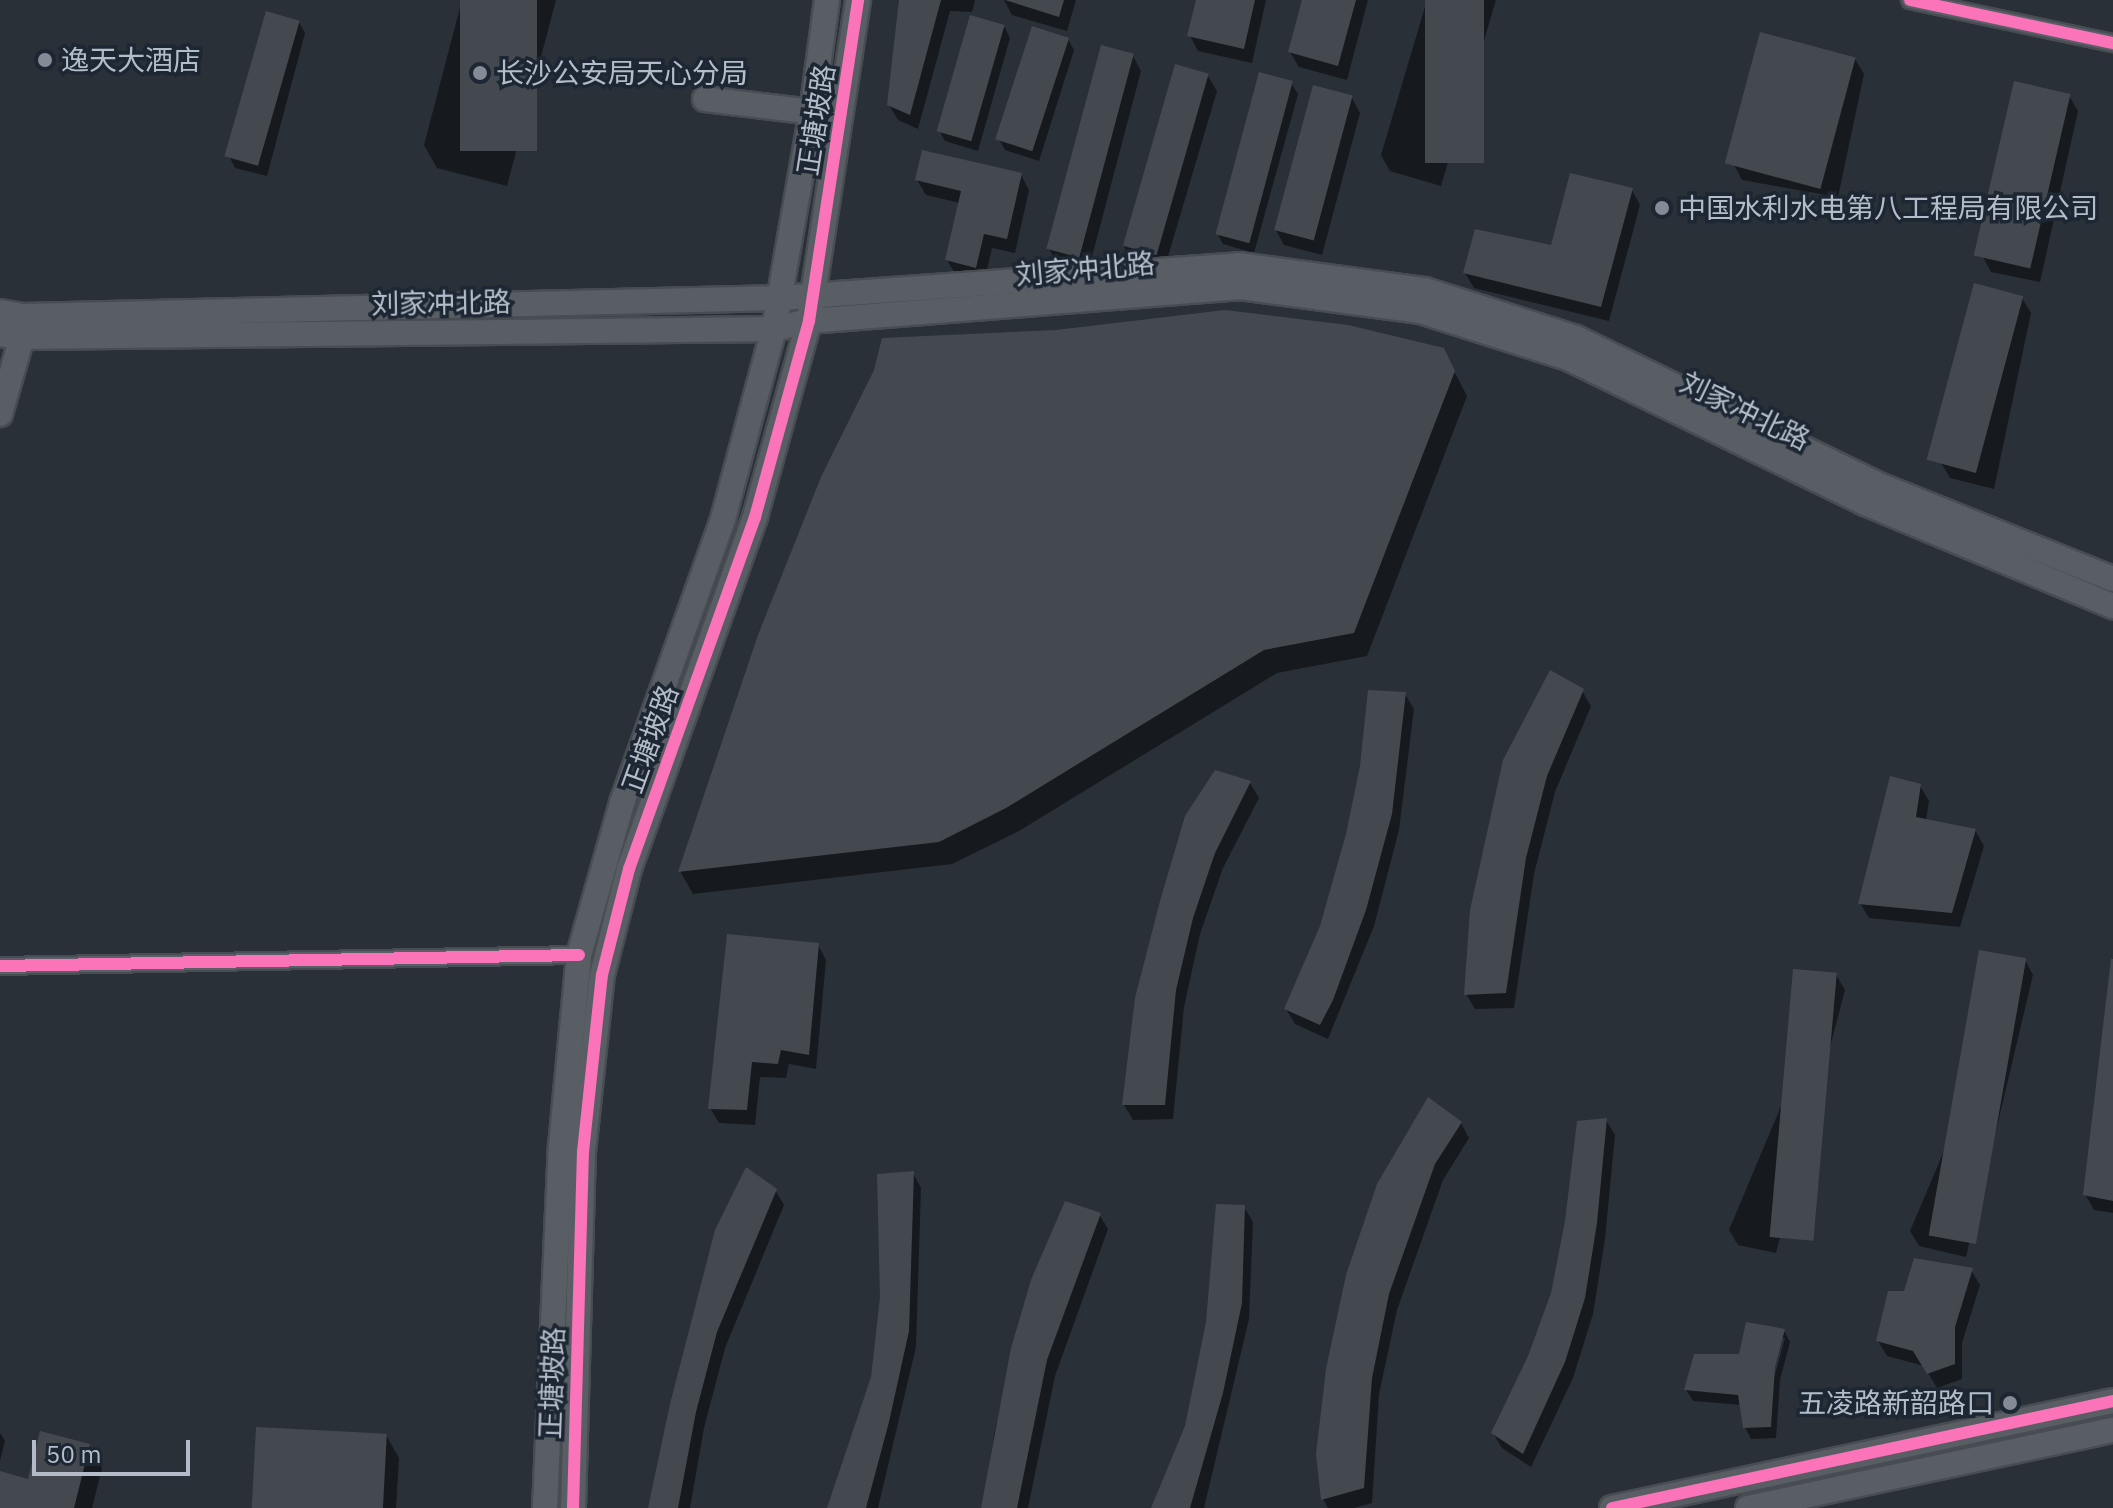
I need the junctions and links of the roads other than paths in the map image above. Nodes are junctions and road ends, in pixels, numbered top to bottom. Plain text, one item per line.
1 (827, 0) edge
2 (858, 0) edge
3 (1910, 0) edge
4 (2113, 43) edge
5 (705, 99) dead end
6 (812, 112) junction
7 (813, 294) junction
8 (780, 298) junction
9 (0, 312) edge
10 (809, 321) junction
11 (774, 329) junction
12 (11, 336) edge
13 (0, 414) edge
14 (2113, 579) edge
15 (2113, 606) edge
16 (579, 955) junction
17 (0, 966) edge
18 (2113, 1401) edge
19 (2113, 1430) edge
20 (545, 1508) edge
21 (573, 1508) edge
22 (1612, 1508) edge
23 (1748, 1508) edge

1 - 6 main road, 正塘坡路
2 - 7 main road, 正塘坡路
3 - 4 street
5 - 6 main road
6 - 8 main road, 正塘坡路
7 - 8 main road, 刘家冲北路
7 - 10 main road, 正塘坡路
7 - 14 main road, 刘家冲北路
8 - 9 main road, 刘家冲北路
8 - 11 main road, 正塘坡路
10 - 11 main road, 刘家冲北路
10 - 15 main road, 刘家冲北路
10 - 21 main road, 正塘坡路
11 - 12 main road, 刘家冲北路
11 - 16 main road, 正塘坡路
12 - 13 main road
16 - 17 street
16 - 20 main road, 正塘坡路
18 - 22 main road
19 - 23 main road

